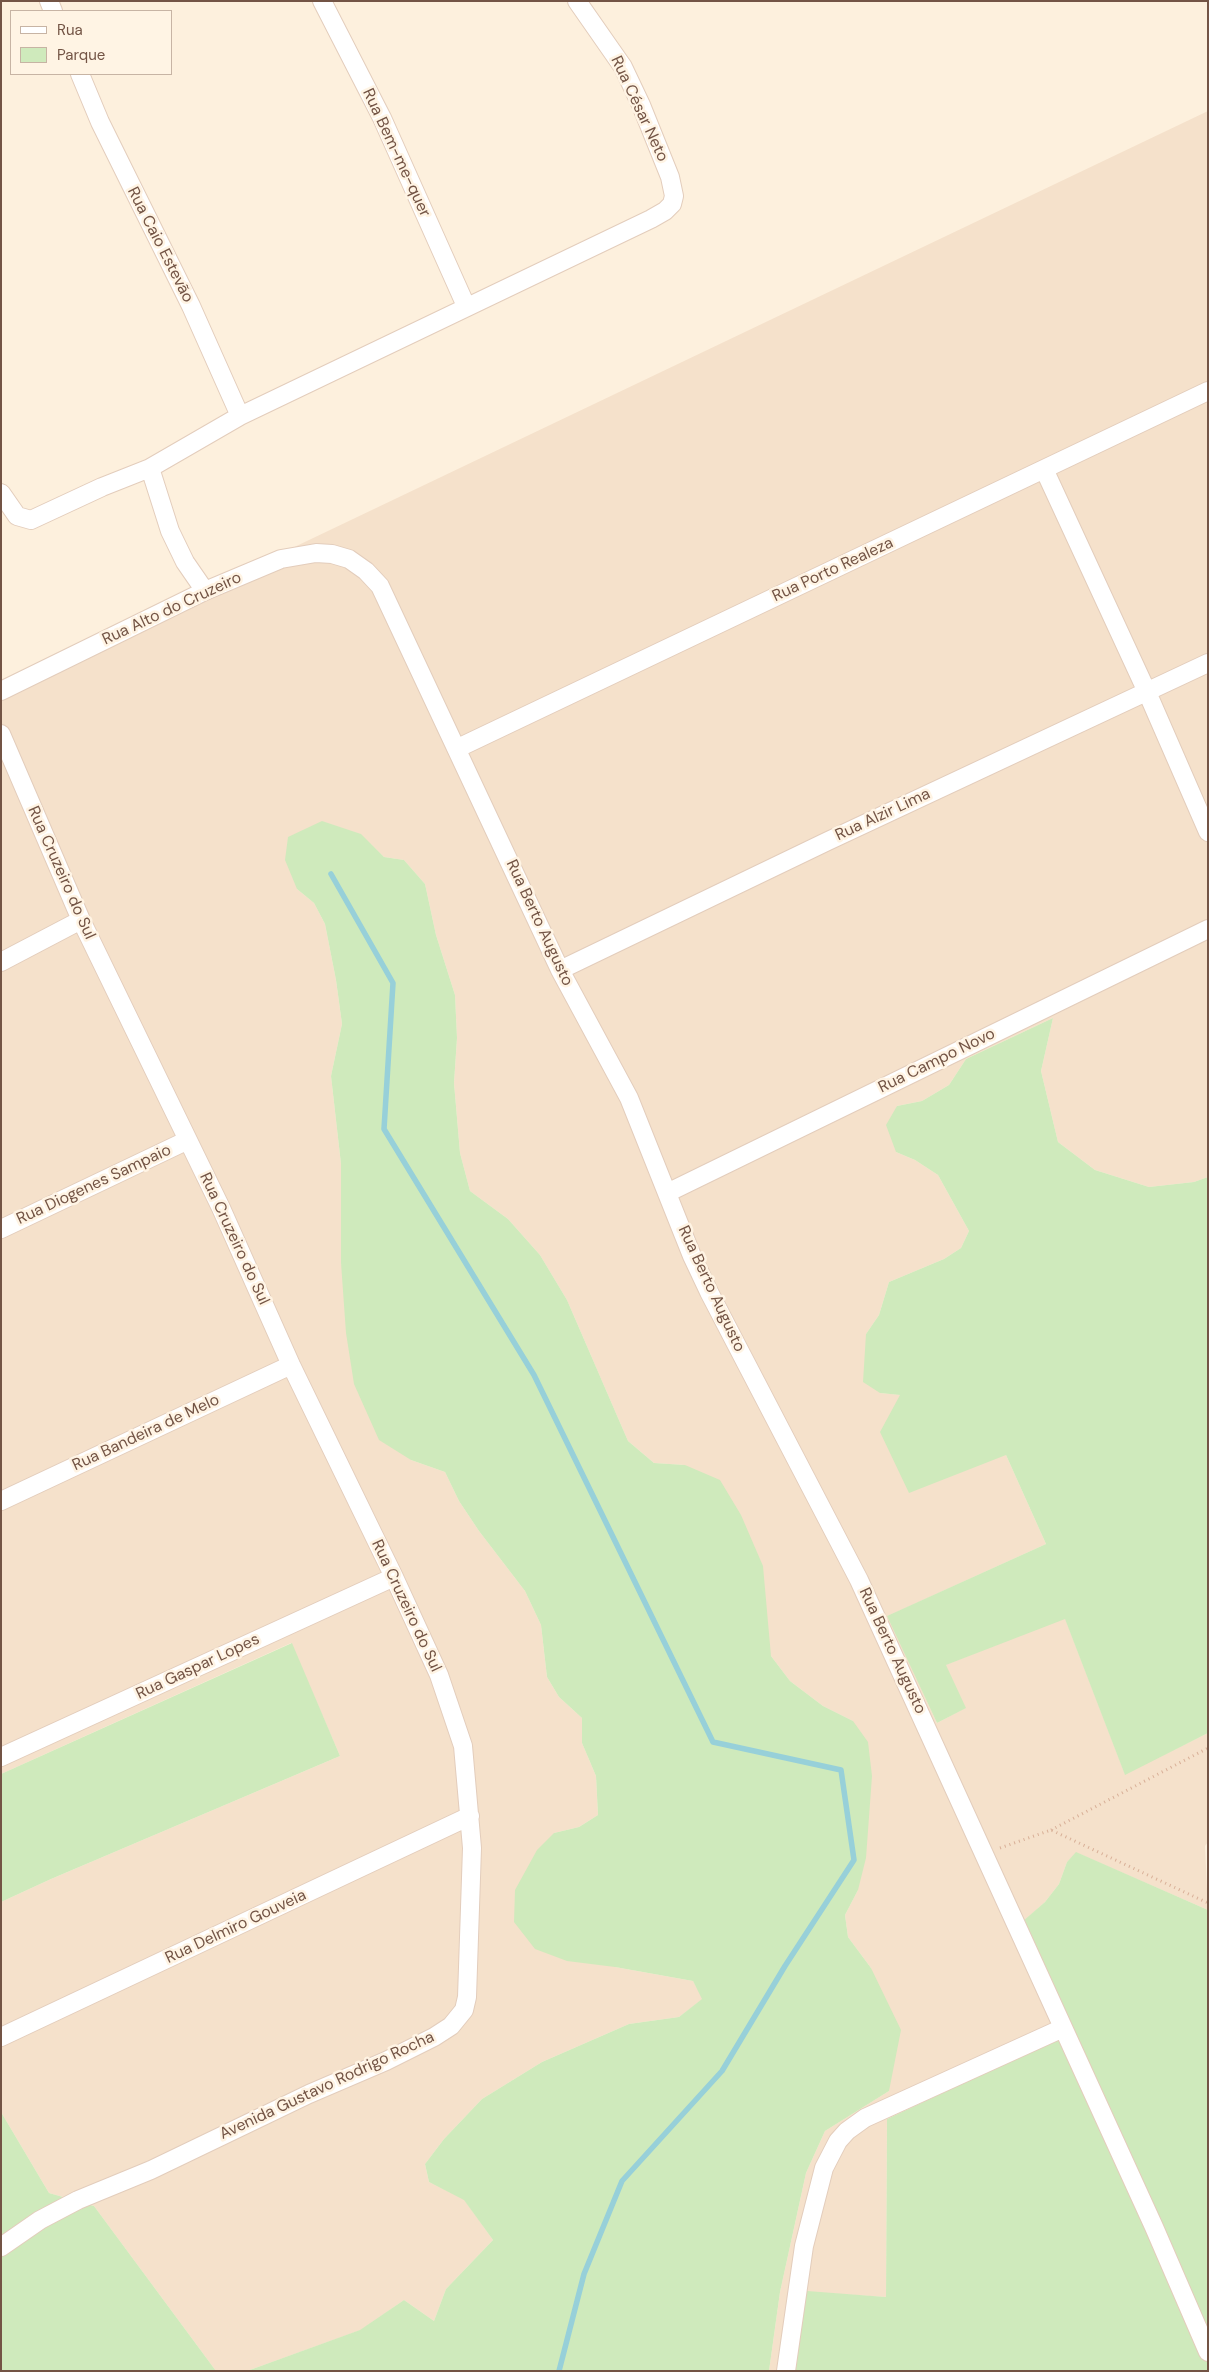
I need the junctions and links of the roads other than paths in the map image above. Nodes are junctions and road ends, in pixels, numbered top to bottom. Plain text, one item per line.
1 (322, 1) edge
2 (577, 1) edge
3 (80, 75) edge
4 (466, 306) junction
5 (1208, 391) edge
6 (240, 416) junction
7 (150, 468) junction
8 (1044, 469) junction
9 (1, 493) edge
10 (349, 559) joint
11 (205, 591) junction
12 (1208, 663) edge
13 (1, 691) edge
14 (1147, 692) junction
15 (1, 734) edge
16 (458, 748) junction
17 (1208, 832) edge
18 (81, 920) junction
19 (1208, 929) edge
20 (1, 962) edge
21 (560, 970) junction
22 (188, 1140) junction
23 (667, 1193) junction
24 (1, 1229) edge
25 (291, 1365) junction
26 (1, 1501) edge
27 (394, 1577) junction
28 (463, 1746) joint
29 (1, 1757) edge
30 (470, 1816) junction
31 (1063, 2028) junction
32 (1, 2037) edge
33 (1, 2247) edge
34 (1208, 2352) edge
35 (786, 2371) edge

1 - 4 street, Rua Bem-me-quer
2 - 4 street, Rua César Neto
3 - 6 street, Rua Caio Estevão
4 - 6 street
5 - 8 street, Rua Porto Realeza
6 - 7 street
7 - 9 street
7 - 11 street
8 - 14 street
8 - 16 street, Rua Porto Realeza
10 - 11 street, Rua Alto do Cruzeiro
10 - 16 street, Rua Berto Augusto
11 - 13 street, Rua Alto do Cruzeiro
12 - 14 street, Rua Alzir Lima
14 - 17 street
14 - 21 street, Rua Alzir Lima
15 - 18 street, Rua Cruzeiro do Sul
16 - 21 street, Rua Berto Augusto
18 - 20 street
18 - 22 street, Rua Cruzeiro do Sul
19 - 23 street, Rua Campo Novo
21 - 23 street, Rua Berto Augusto
22 - 24 street, Rua Diogenes Sampaio
22 - 25 street, Rua Cruzeiro do Sul
23 - 31 street, Rua Berto Augusto
25 - 26 street, Rua Bandeira de Melo
25 - 27 street, Rua Cruzeiro do Sul
27 - 28 street, Rua Cruzeiro do Sul
27 - 29 street, Rua Gaspar Lopes
28 - 30 street, Avenida Gustavo Rodrigo Rocha
30 - 32 street, Rua Delmiro Gouveia
30 - 33 street, Avenida Gustavo Rodrigo Rocha
31 - 34 street, Rua Berto Augusto
31 - 35 street

